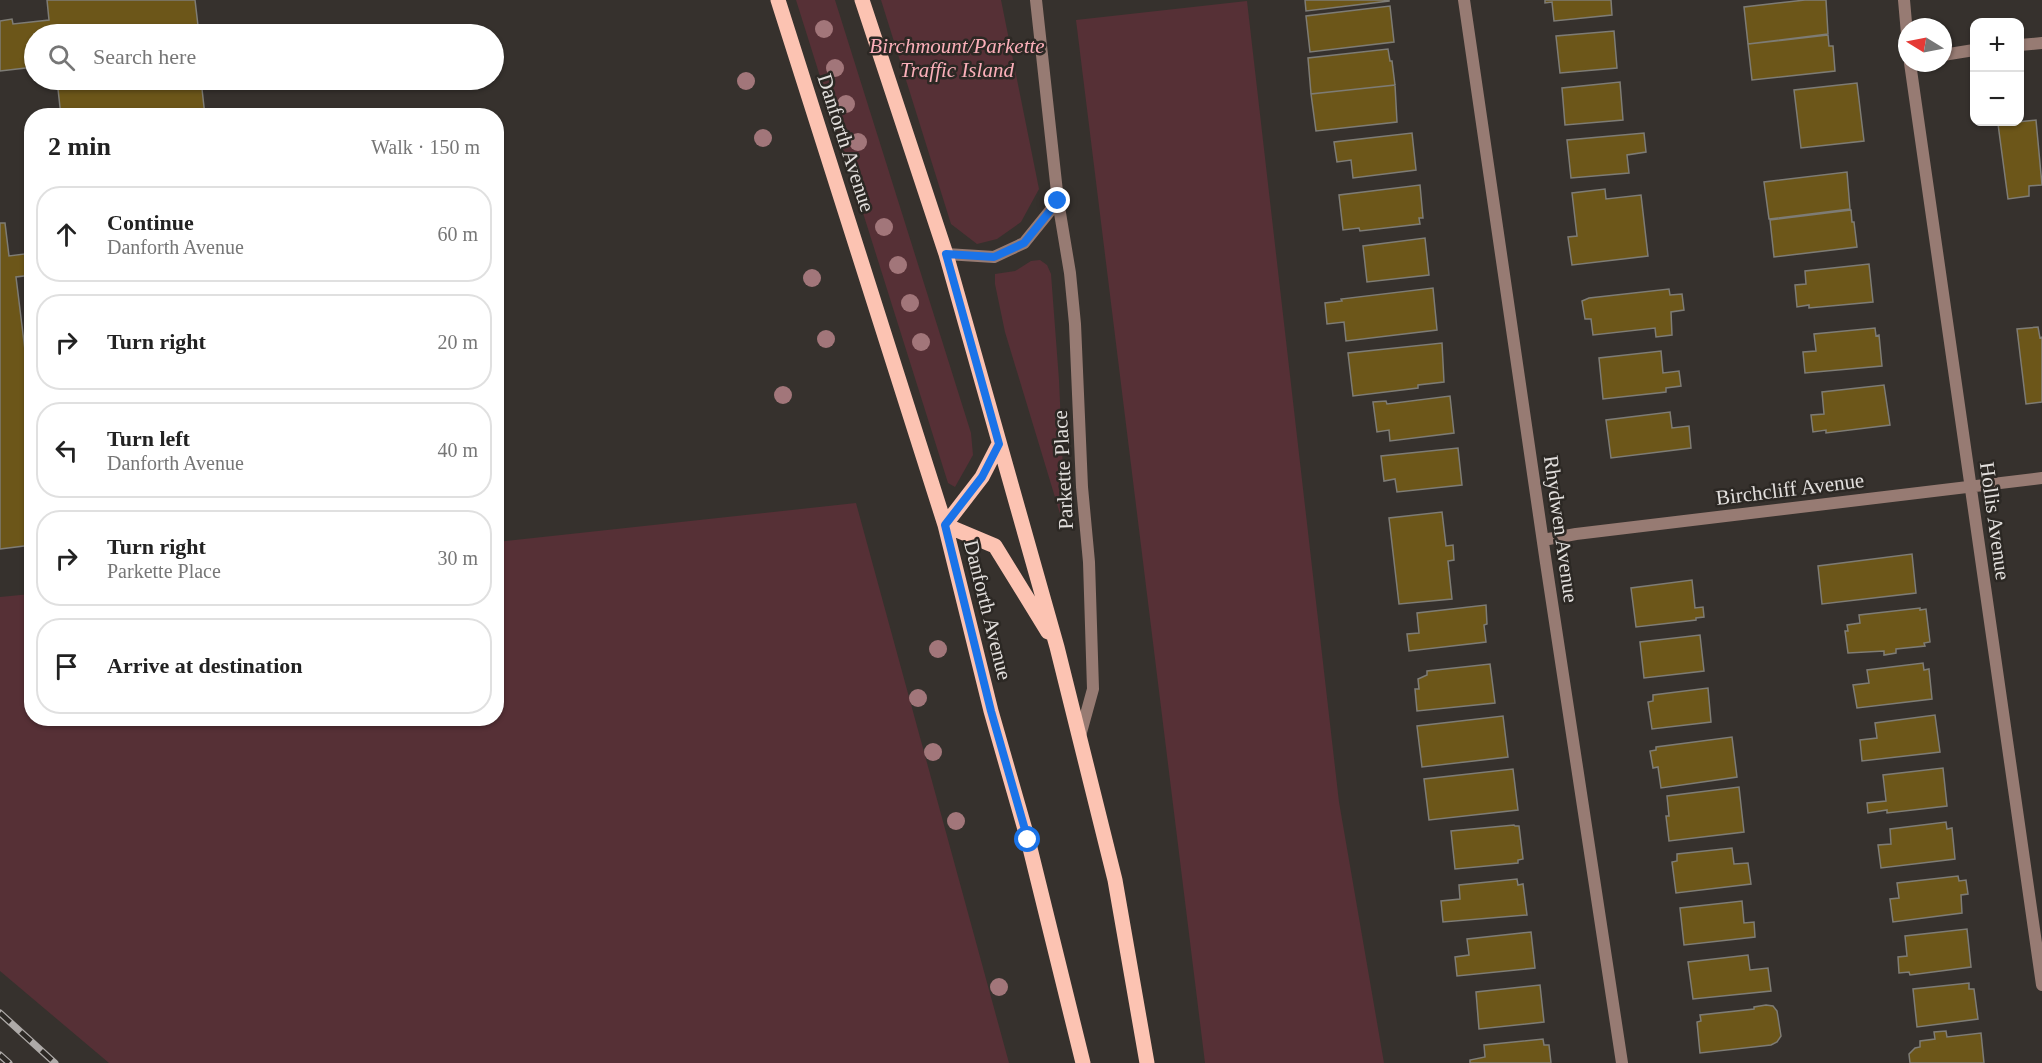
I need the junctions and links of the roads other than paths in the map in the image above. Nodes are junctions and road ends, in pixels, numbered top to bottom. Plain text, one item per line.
1 (778, 0) edge
2 (862, 0) edge
3 (1036, 0) edge
4 (1464, 0) edge
5 (1904, 0) edge
6 (1906, 18) edge
7 (2042, 43) edge
8 (2024, 45) edge
9 (1970, 51) edge
10 (1952, 54) edge
11 (1911, 72) edge
12 (1058, 201) junction
13 (946, 254) junction
14 (999, 444) junction
15 (2042, 478) edge
16 (1970, 486) junction
17 (945, 525) junction
18 (1543, 540) junction
19 (1057, 647) junction
20 (1080, 736) junction
21 (2042, 985) edge
22 (1083, 1063) edge
23 (1147, 1063) edge
24 (1622, 1063) edge

1 - 17 main road, Danforth Avenue
2 - 13 main road
3 - 12 street, Parkette Place
4 - 18 street, Rhydwen Avenue
5 - 6 street
7 - 8 street
9 - 10 street
11 - 16 street, Hollis Avenue
12 - 13 street
12 - 20 street, Parkette Place
13 - 14 main road
14 - 17 main road
14 - 19 main road
15 - 16 street, Birchcliff Avenue
16 - 18 street, Birchcliff Avenue
16 - 21 street, Hollis Avenue
17 - 19 main road
17 - 22 main road, Danforth Avenue
18 - 24 street, Rhydwen Avenue
19 - 20 main road
20 - 23 main road

